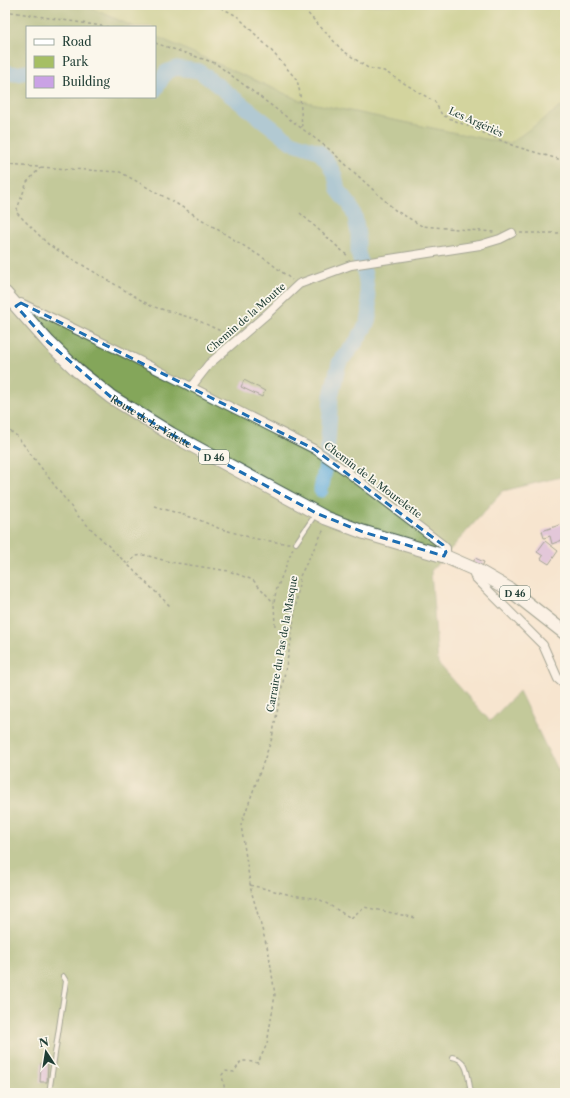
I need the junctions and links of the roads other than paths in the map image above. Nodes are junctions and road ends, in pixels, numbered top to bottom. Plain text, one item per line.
1 (512, 233) road end
2 (5, 293) edge
3 (16, 306) junction
4 (191, 387) junction
5 (321, 515) junction
6 (296, 543) road end
7 (444, 556) junction
8 (476, 570) junction
9 (565, 633) edge
10 (565, 685) edge
11 (62, 976) dead end
12 (452, 1057) dead end
13 (49, 1093) edge
14 (471, 1093) edge

1 - 4 street, Chemin de la Moutte
2 - 3 main road, Route de La Valette / D 46
3 - 4 street
3 - 5 main road, Route de La Valette / D 46
4 - 7 street, Chemin de la Mourelette
5 - 6 lane
5 - 7 main road, Route de La Valette / D 46
7 - 8 main road, Route de La Valette / D 46
8 - 9 main road, D 46
8 - 10 street
11 - 13 lane
12 - 14 lane

